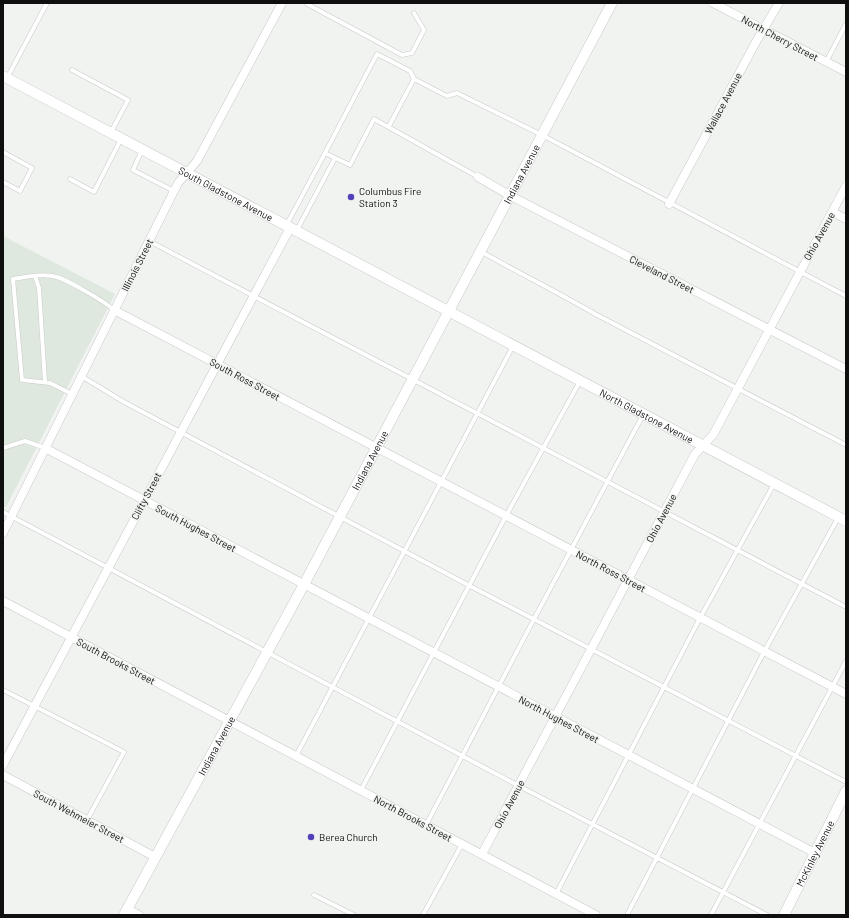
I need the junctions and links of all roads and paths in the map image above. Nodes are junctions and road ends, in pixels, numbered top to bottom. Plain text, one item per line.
1 (47, 3) edge
2 (282, 3) edge
3 (307, 3) edge
4 (612, 3) edge
5 (714, 3) edge
6 (779, 3) edge
7 (414, 13) dead end
8 (846, 24) edge
9 (763, 30) junction
10 (826, 62) junction
11 (72, 70) dead end
12 (846, 72) edge
13 (5, 77) edge
14 (414, 80) junction
15 (389, 126) junction
16 (110, 133) junction
17 (542, 135) junction
18 (122, 139) junction
19 (143, 150) junction
20 (3, 152) edge
21 (325, 153) junction
22 (335, 158) junction
23 (187, 173) junction
24 (478, 177) joint
25 (70, 179) dead end
26 (3, 182) edge
27 (846, 186) edge
28 (174, 191) junction
29 (509, 195) junction
30 (669, 204) junction
31 (832, 212) junction
32 (846, 219) edge
33 (291, 228) junction
34 (149, 241) junction
35 (480, 250) junction
36 (799, 272) junction
37 (35, 276) junction
38 (254, 296) junction
39 (846, 296) edge
40 (114, 310) junction
41 (448, 311) junction
42 (769, 329) junction
43 (513, 346) junction
44 (218, 364) junction
45 (846, 369) edge
46 (81, 376) junction
47 (411, 380) junction
48 (580, 381) junction
49 (45, 382) junction
50 (738, 388) junction
51 (72, 394) junction
52 (476, 414) junction
53 (643, 415) junction
54 (181, 432) junction
55 (846, 445) edge
56 (702, 446) junction
57 (376, 447) junction
58 (3, 448) edge
59 (45, 448) junction
60 (542, 449) junction
61 (440, 481) junction
62 (608, 482) junction
63 (774, 484) junction
64 (144, 500) junction
65 (3, 512) edge
66 (664, 512) junction
67 (11, 516) junction
68 (340, 516) junction
69 (506, 516) junction
70 (842, 519) edge
71 (3, 533) edge
72 (405, 550) junction
73 (572, 550) junction
74 (738, 550) junction
75 (108, 568) junction
76 (627, 580) junction
77 (801, 584) junction
78 (304, 585) junction
79 (470, 586) junction
80 (3, 601) edge
81 (846, 608) edge
82 (368, 618) junction
83 (700, 618) junction
84 (534, 619) junction
85 (71, 637) junction
86 (591, 648) junction
87 (764, 652) junction
88 (267, 653) junction
89 (433, 653) junction
90 (846, 661) edge
91 (333, 687) junction
92 (498, 687) junction
93 (664, 687) junction
94 (832, 687) junction
95 (3, 690) edge
96 (846, 694) edge
97 (34, 706) junction
98 (554, 717) junction
99 (730, 720) junction
100 (230, 721) junction
101 (397, 721) junction
102 (628, 755) junction
103 (796, 755) junction
104 (296, 756) junction
105 (463, 756) junction
106 (3, 765) edge
107 (3, 775) edge
108 (846, 782) edge
109 (519, 786) junction
110 (362, 790) junction
111 (693, 790) junction
112 (846, 791) edge
113 (87, 820) junction
114 (426, 825) junction
115 (591, 825) junction
116 (760, 825) junction
117 (462, 843) junction
118 (815, 853) junction
119 (482, 854) junction
120 (155, 857) junction
121 (657, 858) junction
122 (723, 892) junction
123 (314, 894) dead end
124 (556, 894) junction
125 (125, 912) edge
126 (139, 915) edge
127 (354, 915) edge
128 (423, 915) edge
129 (596, 915) edge
130 (627, 915) edge
131 (711, 915) edge
132 (767, 915) edge
133 (784, 915) edge

1 - 13 lane
2 - 23 street, Illinois Street
3 - 7 lane
4 - 17 street, Indiana Avenue
5 - 9 street, North Cherry Street
6 - 9 street, Wallace Avenue
8 - 10 lane
9 - 10 street, North Cherry Street
9 - 30 street, Wallace Avenue
10 - 12 street, North Cherry Street
11 - 16 lane
13 - 16 street, South Gladstone Avenue
14 - 15 lane
14 - 17 lane
14 - 21 lane
15 - 22 lane
15 - 24 lane
16 - 18 street, South Gladstone Avenue
17 - 29 street, Indiana Avenue
17 - 30 lane
18 - 19 street, South Gladstone Avenue
18 - 25 lane
19 - 23 street, South Gladstone Avenue
19 - 28 lane
20 - 26 lane
21 - 22 lane
21 - 33 lane
22 - 33 lane
23 - 28 street, Illinois Street
23 - 33 street, South Gladstone Avenue
24 - 29 street, Cleveland Street
27 - 31 street, Ohio Avenue
28 - 34 street, Illinois Street
29 - 35 street, Indiana Avenue
29 - 42 street, Cleveland Street
30 - 36 lane
31 - 32 street
31 - 36 street, Ohio Avenue
33 - 38 street, Clifty Street
33 - 41 street, South Gladstone Avenue
34 - 38 lane
34 - 40 street, Illinois Street
35 - 41 street, Indiana Avenue
35 - 50 lane
36 - 39 lane
36 - 42 street, Ohio Avenue
37 - 40 lane
37 - 49 lane
37 - 49 lane
38 - 44 street, Clifty Street
38 - 47 lane
40 - 44 street, South Ross Street
40 - 46 street, Illinois Street
41 - 43 street, North Gladstone Avenue
41 - 47 street, Indiana Avenue
42 - 45 street, Cleveland Street
42 - 50 street, Ohio Avenue
43 - 48 street, North Gladstone Avenue
43 - 52 lane
44 - 54 street, Clifty Street
44 - 57 street, South Ross Street
46 - 51 street, Illinois Street
46 - 54 lane
47 - 52 lane
47 - 57 street, Indiana Avenue
48 - 53 street, North Gladstone Avenue
48 - 60 lane
49 - 51 lane
50 - 55 lane
50 - 56 street, Ohio Avenue
51 - 59 street, Illinois Street
52 - 60 lane
52 - 61 lane
53 - 56 street, North Gladstone Avenue
53 - 62 lane
54 - 64 street, Clifty Street
54 - 68 lane
56 - 63 street, North Gladstone Avenue
56 - 66 street, Ohio Avenue
57 - 61 street, North Ross Street
57 - 68 street, Indiana Avenue
58 - 59 lane
59 - 64 street, South Hughes Street
59 - 67 street, Illinois Street
60 - 62 lane
60 - 69 lane
61 - 69 street, North Ross Street
61 - 72 lane
62 - 66 lane
62 - 73 lane
63 - 70 street, North Gladstone Avenue
63 - 74 lane
64 - 75 street, Clifty Street
64 - 78 street, South Hughes Street
65 - 67 lane
66 - 74 lane
66 - 76 street, Ohio Avenue
67 - 71 street, Illinois Street
67 - 75 lane
68 - 72 lane
68 - 78 street, Indiana Avenue
69 - 73 street, North Ross Street
69 - 79 lane
70 - 77 lane
72 - 79 lane
72 - 82 lane
73 - 76 street, North Ross Street
73 - 84 lane
74 - 77 lane
74 - 83 lane
75 - 85 street, Clifty Street
75 - 88 lane
76 - 83 street, North Ross Street
76 - 86 street, Ohio Avenue
77 - 81 lane
77 - 87 lane
78 - 82 street, North Hughes Street
78 - 88 street, Indiana Avenue
79 - 84 lane
79 - 89 lane
80 - 85 street, South Brooks Street
82 - 89 street, North Hughes Street
82 - 91 lane
83 - 87 street, North Ross Street
83 - 93 lane
84 - 86 lane
84 - 92 lane
85 - 97 street, Clifty Street
85 - 100 street, South Brooks Street
86 - 93 lane
86 - 98 street, Ohio Avenue
87 - 94 street, North Ross Street
87 - 99 lane
88 - 91 lane
88 - 100 street, Indiana Avenue
89 - 92 street, North Hughes Street
89 - 101 lane
90 - 94 lane
91 - 101 lane
91 - 104 lane
92 - 98 street, North Hughes Street
92 - 105 lane
93 - 99 lane
93 - 102 lane
94 - 96 street, North Ross Street
94 - 103 lane
95 - 97 lane
97 - 106 street, Clifty Street
97 - 113 lane
98 - 102 street, North Hughes Street
98 - 109 street, Ohio Avenue
99 - 103 lane
99 - 111 lane
100 - 104 street, North Brooks Street
100 - 120 street, Indiana Avenue
101 - 105 lane
101 - 110 lane
102 - 111 street, North Hughes Street
102 - 115 lane
103 - 108 lane
103 - 116 lane
104 - 110 street, North Brooks Street
105 - 109 lane
105 - 114 lane
107 - 113 street, South Wehmeier Street
109 - 115 lane
109 - 119 street, Ohio Avenue
110 - 114 street, North Brooks Street
111 - 116 street, North Hughes Street
111 - 121 lane
112 - 118 street, McKinley Avenue
113 - 120 street, South Wehmeier Street
114 - 117 street, North Brooks Street
115 - 121 lane
115 - 124 lane
116 - 118 street, North Hughes Street
116 - 122 lane
117 - 119 street, North Brooks Street
117 - 128 lane
118 - 133 street, McKinley Avenue
119 - 124 street, North Brooks Street
120 - 125 street, Indiana Avenue
121 - 122 lane
121 - 130 lane
122 - 131 lane
122 - 132 lane
123 - 127 lane
124 - 129 street, North Brooks Street
125 - 126 street

